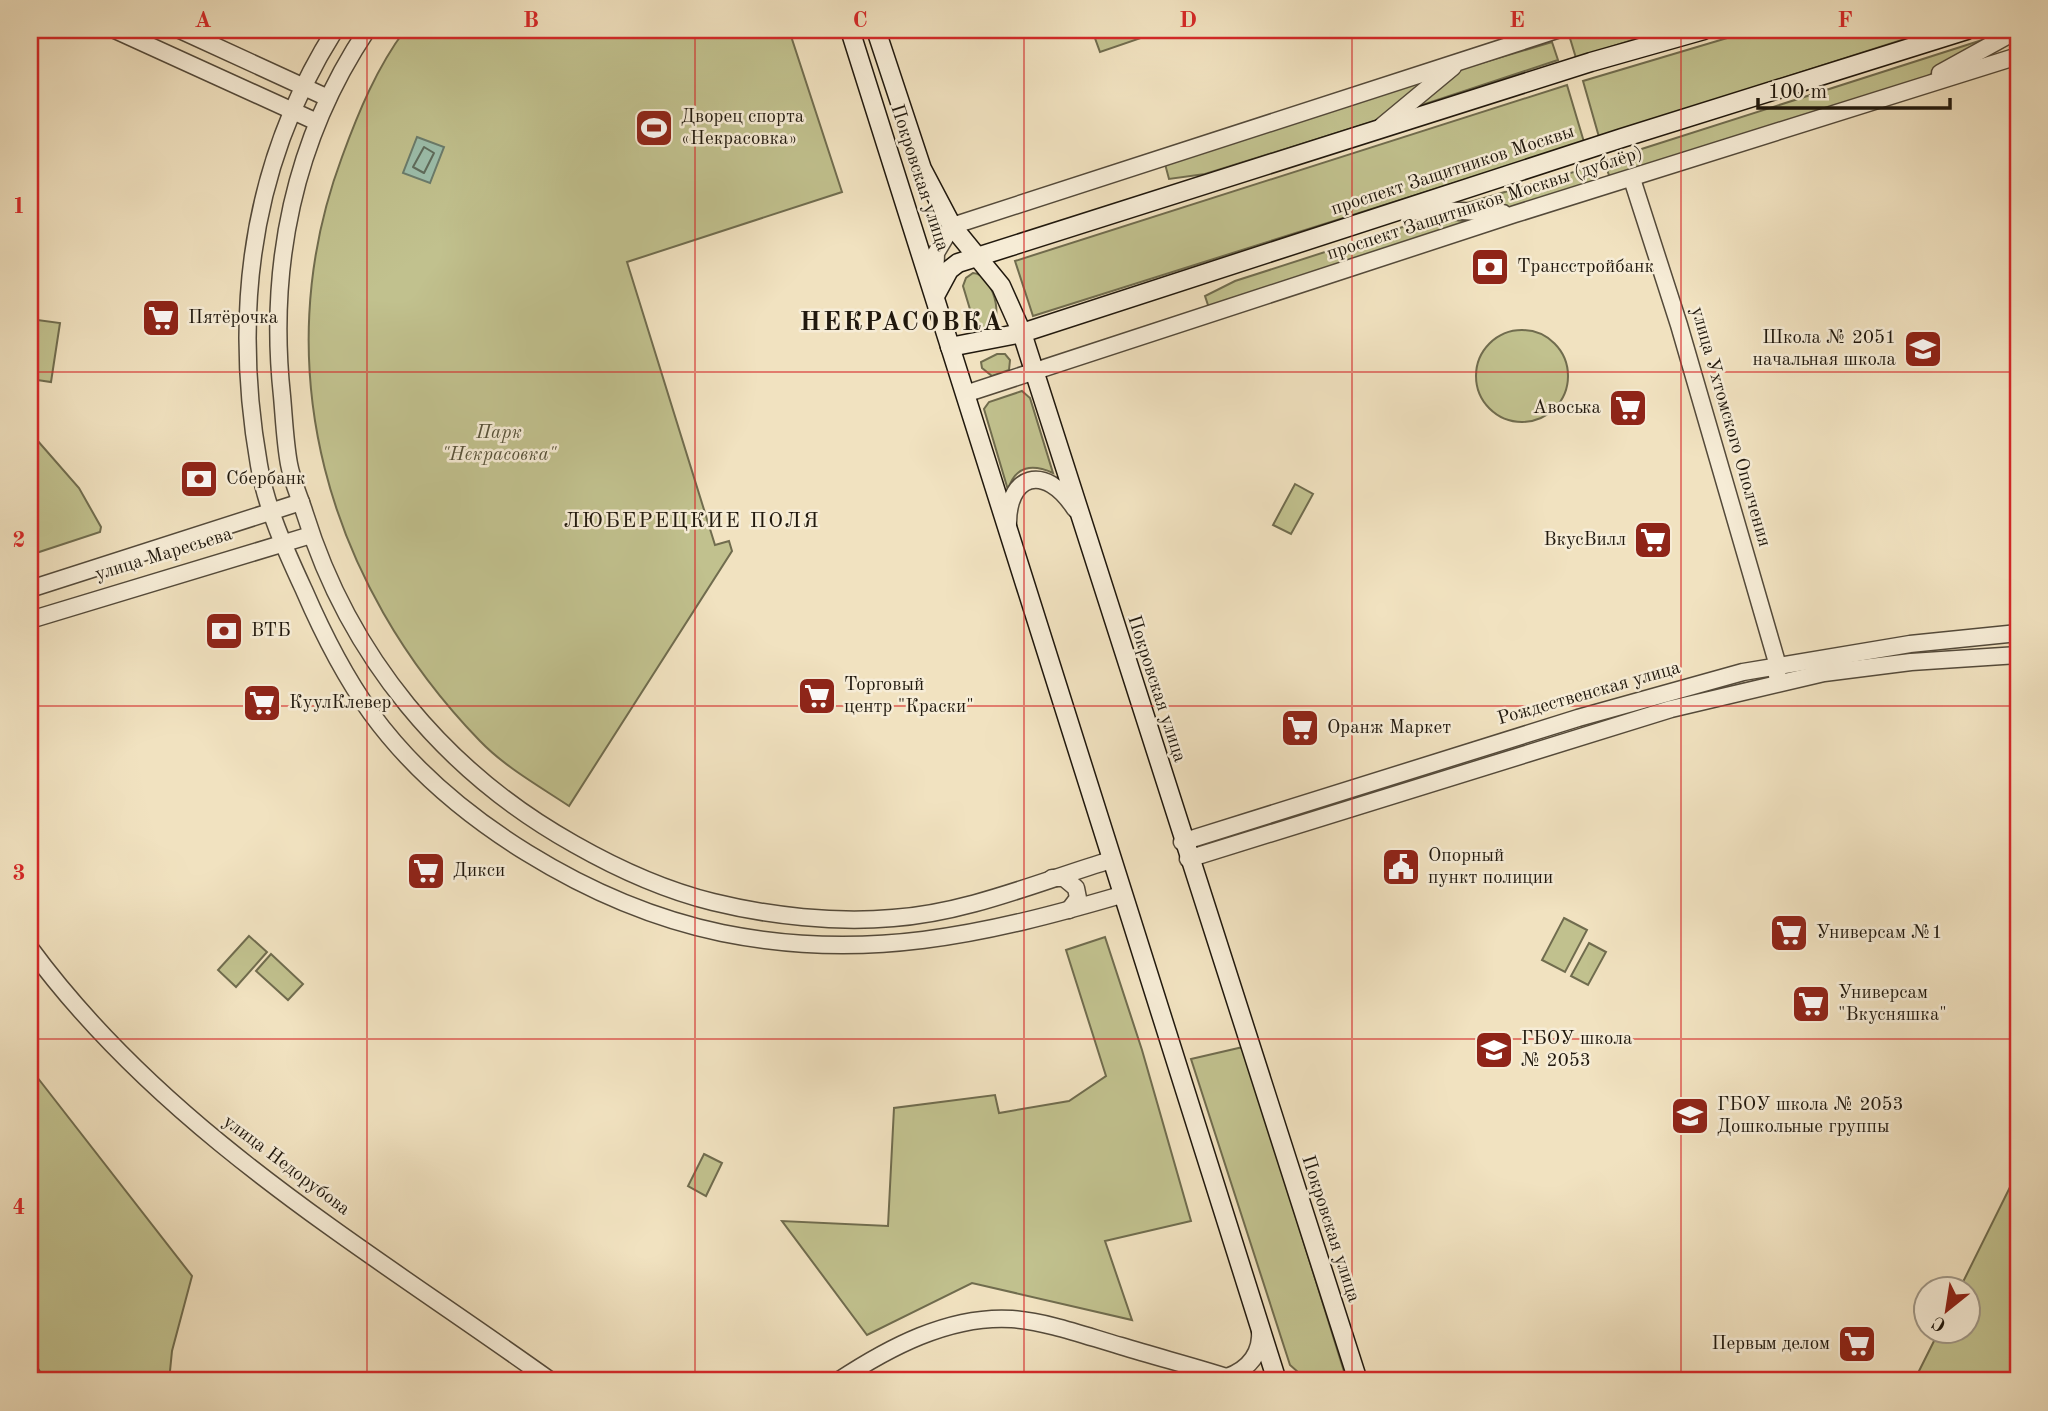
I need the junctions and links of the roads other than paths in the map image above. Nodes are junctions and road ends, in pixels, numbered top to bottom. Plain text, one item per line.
1 (115, 30) edge
2 (180, 30) edge
3 (335, 30) edge
4 (367, 30) edge
5 (850, 30) edge
6 (876, 30) edge
7 (1557, 30) edge
8 (1704, 30) edge
9 (1967, 30) edge
10 (2018, 30) edge
11 (2018, 56) edge
12 (1458, 63) junction
13 (303, 86) junction
14 (1914, 89) junction
15 (328, 98) junction
16 (292, 111) junction
17 (317, 122) junction
18 (1373, 133) junction
19 (1632, 179) junction
20 (1387, 214) junction
21 (1516, 214) junction
22 (952, 226) junction
23 (980, 258) junction
24 (935, 296) junction
25 (1022, 333) junction
26 (950, 346) junction
27 (1032, 372) junction
28 (965, 394) junction
29 (301, 502) junction
30 (273, 510) junction
31 (1078, 514) junction
32 (311, 535) junction
33 (1008, 536) junction
34 (283, 542) junction
35 (30, 589) edge
36 (334, 589) junction
37 (307, 598) junction
38 (30, 620) edge
39 (2018, 633) edge
40 (2018, 654) edge
41 (1778, 666) junction
42 (1770, 685) junction
43 (1185, 850) junction
44 (1111, 860) junction
45 (1052, 878) junction
46 (1121, 895) junction
47 (1069, 910) junction
48 (30, 948) edge
49 (1259, 1322) junction
50 (1233, 1379) edge
51 (551, 1381) edge
52 (838, 1381) edge
53 (1277, 1381) edge
54 (1357, 1381) edge

1 - 16 street
2 - 13 street
3 - 13 street
4 - 15 street
5 - 24 main road, Покровская улица
6 - 22 main road, Покровская улица
7 - 12 street
8 - 18 main road
9 - 20 main road, проспект Защитников Москвы
10 - 14 street
11 - 14 street, проспект Защитников Москвы (дублёр)
12 - 18 street
12 - 22 street
13 - 15 street
13 - 16 street
14 - 19 street, проспект Защитников Москвы (дублёр)
15 - 17 street
16 - 17 street
16 - 30 street
17 - 29 street
18 - 23 main road
19 - 21 street, проспект Защитников Москвы (дублёр)
19 - 41 street, улица Ухтомского Ополчения
20 - 21 street
20 - 25 main road, проспект Защитников Москвы
21 - 27 street, проспект Защитников Москвы (дублёр)
22 - 23 main road, Покровская улица
22 - 24 street
23 - 24 main road
23 - 25 main road, Покровская улица
24 - 26 main road, Покровская улица
25 - 26 main road, проспект Защитников Москвы
25 - 27 main road, Покровская улица
26 - 28 main road, Покровская улица
27 - 28 street, проспект Защитников Москвы (дублёр)
27 - 31 main road, Покровская улица
28 - 33 main road, Покровская улица
29 - 30 street, улица Маресьева
29 - 32 street
30 - 34 street
30 - 35 street, улица Маресьева
31 - 33 street
31 - 43 main road, Покровская улица
32 - 34 street, улица Маресьева
32 - 36 street
33 - 44 main road, Покровская улица
34 - 37 street
34 - 38 street, улица Маресьева
36 - 37 street
36 - 45 street
37 - 47 street
39 - 41 street, Рождественская улица
40 - 42 street, Рождественская улица
41 - 42 street
41 - 43 street, Рождественская улица
42 - 43 street, Рождественская улица
43 - 54 main road, Покровская улица
44 - 45 street
44 - 46 main road, Покровская улица
45 - 47 street
46 - 47 street
46 - 49 main road, Покровская улица
48 - 51 street, улица Недорубова
49 - 50 street
49 - 53 main road, Покровская улица
50 - 52 street

